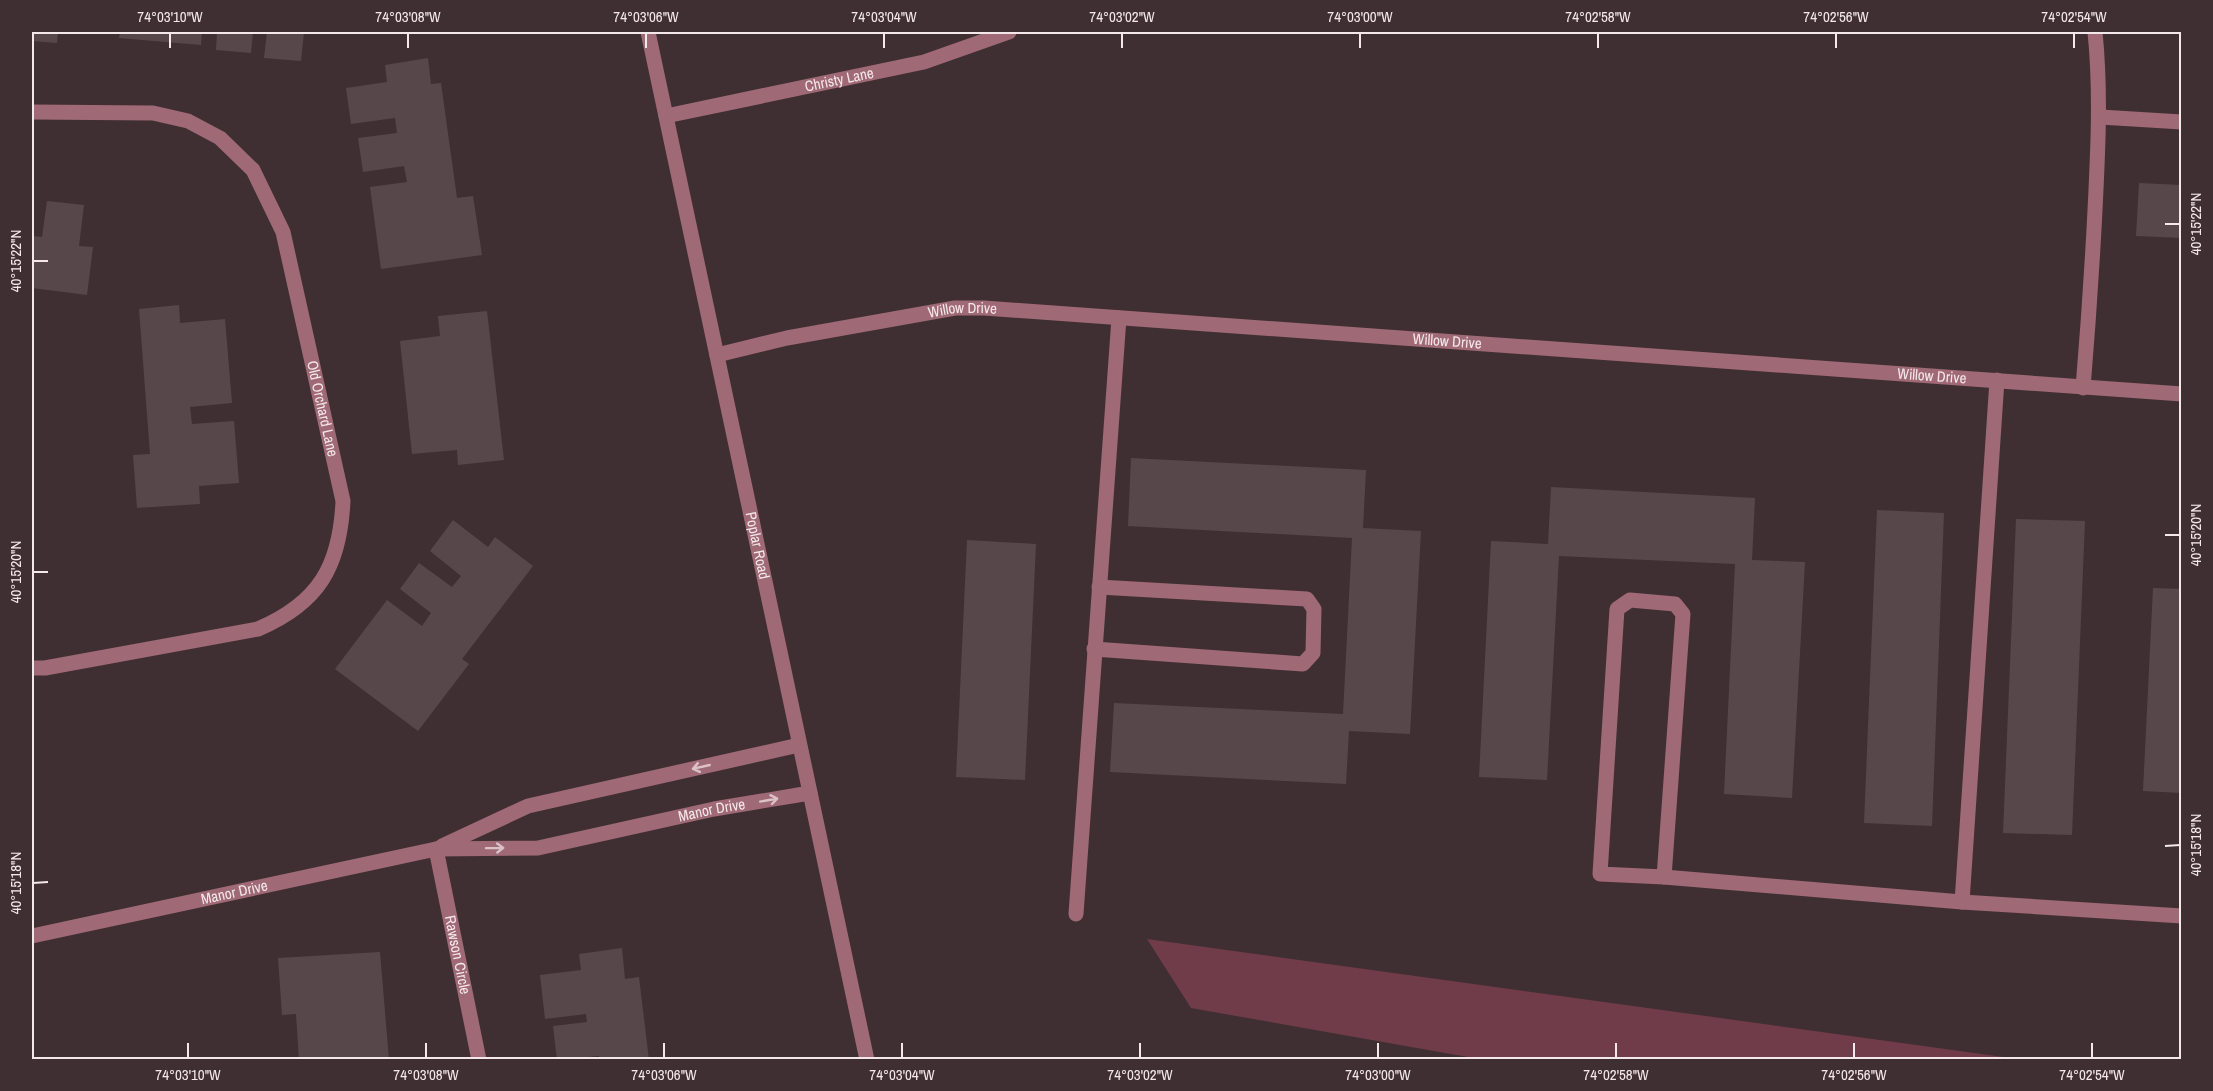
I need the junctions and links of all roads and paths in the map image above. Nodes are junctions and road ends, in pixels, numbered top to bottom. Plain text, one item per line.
1 (648, 32) edge
2 (1009, 32) edge
3 (2095, 32) edge
4 (32, 112) edge
5 (666, 116) junction
6 (2100, 117) junction
7 (2181, 122) edge
8 (1119, 318) junction
9 (717, 355) junction
10 (1997, 380) junction
11 (2084, 388) junction
12 (2181, 394) edge
13 (1098, 587) junction
14 (1094, 650) junction
15 (32, 668) edge
16 (799, 745) junction
17 (810, 793) junction
18 (436, 849) junction
19 (1664, 877) junction
20 (1962, 902) junction
21 (1076, 914) dead end
22 (2181, 916) edge
23 (32, 936) edge
24 (479, 1059) edge
25 (867, 1059) edge

1 - 5 street, Poplar Road
2 - 5 street, Christy Lane
3 - 6 street
4 - 15 street, Old Orchard Lane
5 - 9 street, Poplar Road
6 - 7 street
6 - 11 street
8 - 9 street, Willow Drive
8 - 10 street, Willow Drive
8 - 13 street
9 - 16 street, Poplar Road
10 - 11 street, Willow Drive
10 - 20 street
11 - 12 street, Willow Drive
13 - 14 street
13 - 14 street
14 - 21 street
16 - 17 street, Poplar Road
16 -> 18 street, Manor Drive
18 -> 17 street, Manor Drive
17 - 25 street, Poplar Road
18 - 23 street, Manor Drive
18 - 24 street, Rawson Circle
19 - 19 street
19 - 20 street
20 - 22 street

